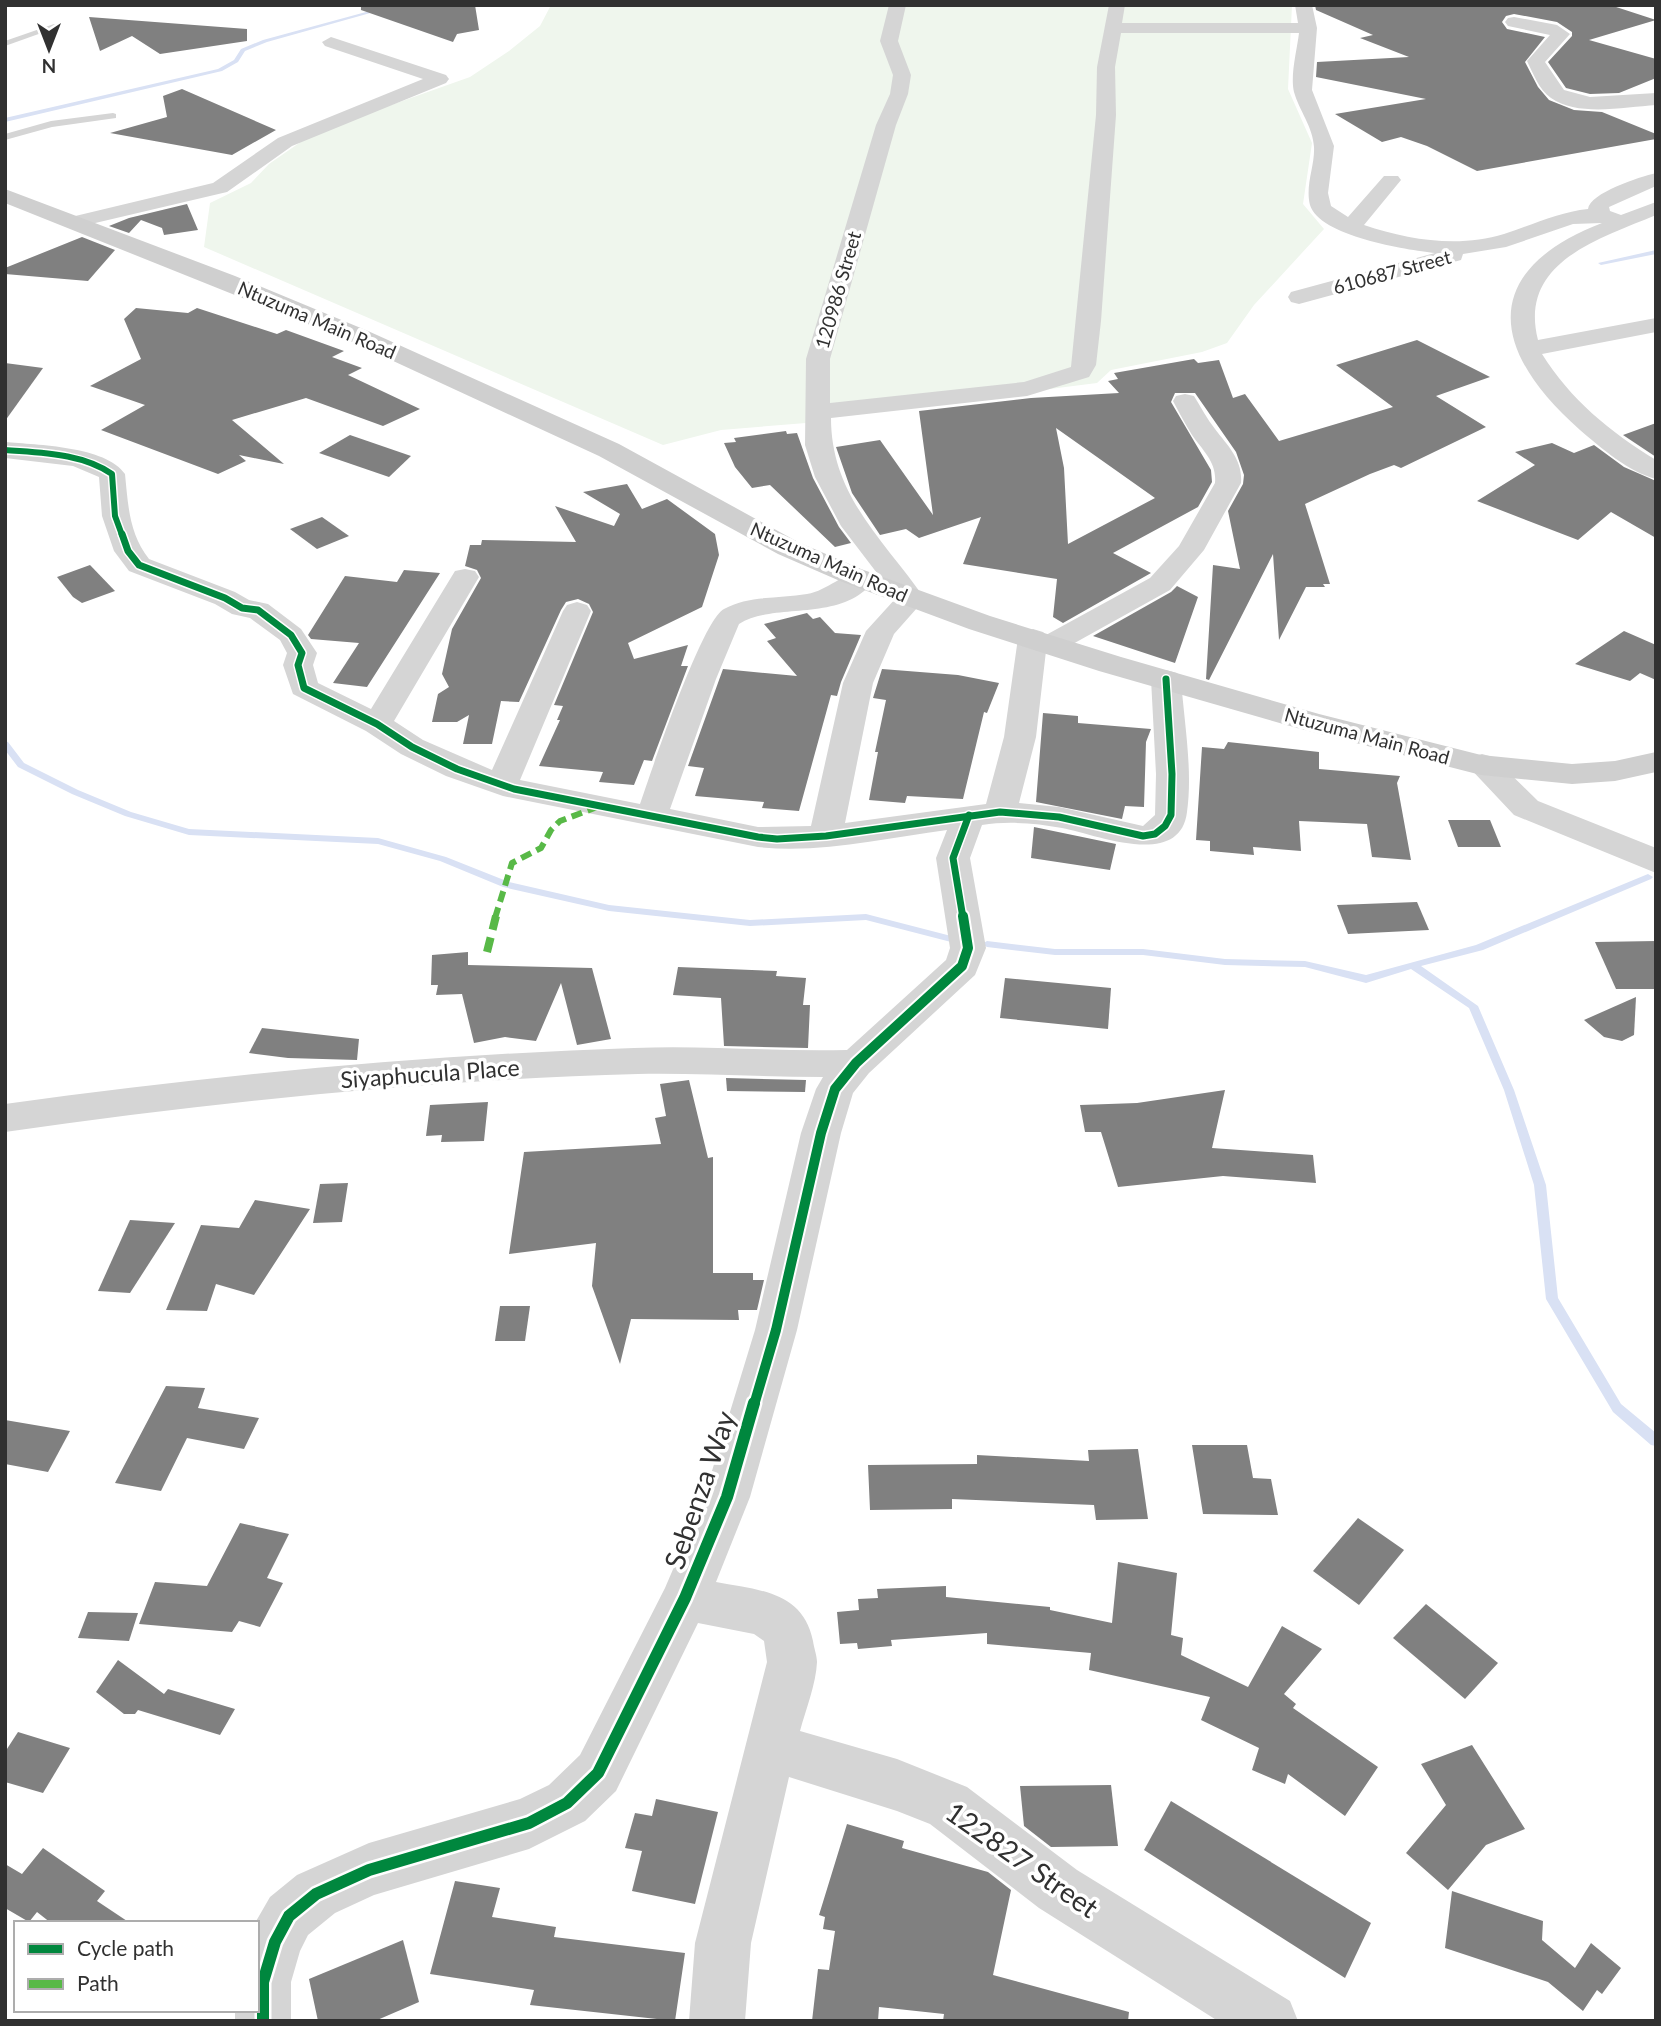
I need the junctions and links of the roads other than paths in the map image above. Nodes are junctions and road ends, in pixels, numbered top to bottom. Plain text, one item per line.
1 (898, 5) edge
2 (1117, 5) edge
3 (1303, 5) edge
4 (1514, 22) dead end
5 (57, 26) dead end
6 (1308, 27) junction
7 (1114, 28) junction
8 (331, 43) dead end
9 (5, 44) edge
10 (1656, 99) edge
11 (113, 116) dead end
12 (5, 137) edge
13 (1656, 179) edge
14 (1391, 180) dead end
15 (5, 195) edge
16 (1656, 208) edge
17 (1611, 219) junction
18 (74, 222) junction
19 (1351, 227) junction
20 (1484, 246) junction
21 (1299, 297) dead end
22 (1656, 325) edge
23 (1528, 349) junction
24 (1185, 401) dead end
25 (820, 412) junction
26 (5, 450) edge
27 (1656, 471) edge
28 (465, 578) dead end
29 (861, 579) junction
30 (911, 599) junction
31 (577, 611) dead end
32 (1043, 641) junction
33 (1166, 679) junction
34 (377, 724) junction
35 (1656, 762) edge
36 (1482, 764) junction
37 (502, 785) junction
38 (984, 814) junction
39 (651, 817) junction
40 (826, 836) junction
41 (1656, 862) edge
42 (856, 1063) junction
43 (5, 1118) edge
44 (685, 1598) junction
45 (771, 1747) junction
46 (263, 2021) edge
47 (717, 2021) edge
48 (1270, 2021) edge

1 - 25 street, 120986 Street
2 - 7 street
3 - 6 street
4 - 10 street
5 - 9 lane
6 - 7 street
6 - 19 street
7 - 25 street
8 - 18 street
11 - 12 lane
13 - 17 street
14 - 19 street
15 - 18 main road, Ntuzuma Main Road
16 - 17 street
17 - 20 street, 610687 Street
17 - 23 street
18 - 29 main road, Ntuzuma Main Road
19 - 20 street
20 - 21 street, 610687 Street
22 - 23 street
23 - 27 street
24 - 32 street
25 - 30 street, 120986 Street
26 - 34 street
28 - 34 street
29 - 30 main road, Ntuzuma Main Road
29 - 39 street
30 - 32 main road, Ntuzuma Main Road
30 - 40 street
31 - 37 street
32 - 33 main road, Ntuzuma Main Road
32 - 38 street, Sebenza Way
33 - 36 main road, Ntuzuma Main Road
33 - 38 street
34 - 37 street
35 - 36 main road, Ntuzuma Main Road
36 - 41 street
37 - 39 street
38 - 40 street
38 - 42 street, Sebenza Way
39 - 40 street
42 - 43 street, Siyaphucula Place
42 - 44 street, Sebenza Way
44 - 45 street
44 - 46 street, Sebenza Way
45 - 47 street
45 - 48 street, 122827 Street

